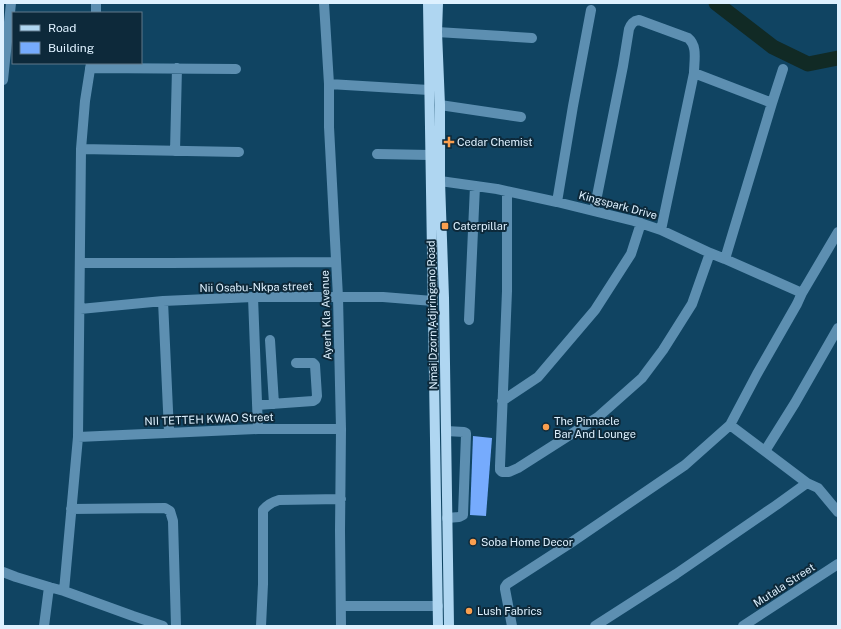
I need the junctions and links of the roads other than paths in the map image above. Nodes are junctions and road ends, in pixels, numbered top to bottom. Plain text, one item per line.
1 (11, 3) edge
2 (324, 3) edge
3 (428, 3) edge
4 (438, 3) edge
5 (591, 10) dead end
6 (437, 32) junction
7 (532, 38) dead end
8 (90, 65) edge
9 (177, 68) junction
10 (236, 69) dead end
11 (783, 69) dead end
12 (694, 73) junction
13 (3, 80) edge
14 (328, 84) junction
15 (429, 90) junction
16 (772, 103) junction
17 (440, 105) junction
18 (521, 117) dead end
19 (81, 149) junction
20 (175, 151) junction
21 (239, 152) dead end
22 (377, 154) dead end
23 (430, 155) junction
24 (440, 181) junction
25 (475, 186) junction
26 (507, 192) junction
27 (557, 202) junction
28 (594, 211) junction
29 (641, 223) junction
30 (661, 230) junction
31 (838, 232) edge
32 (710, 253) junction
33 (725, 259) junction
34 (336, 262) junction
35 (80, 263) junction
36 (802, 293) junction
37 (253, 297) junction
38 (338, 297) junction
39 (163, 301) junction
40 (433, 302) junction
41 (80, 309) junction
42 (469, 320) dead end
43 (838, 328) edge
44 (270, 340) dead end
45 (296, 363) dead end
46 (502, 401) junction
47 (274, 404) junction
48 (257, 405) junction
49 (730, 425) junction
50 (258, 429) junction
51 (341, 429) junction
52 (446, 431) junction
53 (169, 432) junction
54 (78, 437) junction
55 (765, 451) junction
56 (807, 483) junction
57 (341, 499) junction
58 (71, 509) junction
59 (838, 512) edge
60 (447, 518) junction
61 (442, 532) junction
62 (838, 564) edge
63 (3, 572) edge
64 (49, 587) junction
65 (64, 591) junction
66 (342, 606) junction
67 (438, 606) junction
68 (133, 621) edge
69 (44, 626) edge
70 (163, 626) edge
71 (176, 626) edge
72 (261, 626) edge
73 (341, 626) edge
74 (438, 626) edge
75 (449, 626) edge
76 (512, 626) edge
77 (595, 626) edge
78 (743, 626) edge

1 - 13 street
2 - 14 street, Ayerh Kla Avenue
3 - 15 main road, Nmai Dzorn Adjiringano Road
4 - 6 main road, Nmai Dzorn Adjiringano Road
5 - 27 street
6 - 7 street
6 - 17 main road, Nmai Dzorn Adjiringano Road
8 - 9 street
8 - 19 street
9 - 10 street
9 - 20 street
11 - 16 street
12 - 16 street
12 - 28 street
12 - 30 street
14 - 15 street
14 - 34 street, Ayerh Kla Avenue
15 - 23 main road, Nmai Dzorn Adjiringano Road
16 - 33 street
17 - 18 street
17 - 24 main road, Nmai Dzorn Adjiringano Road
19 - 20 street
19 - 35 street
20 - 21 street
22 - 23 street
23 - 40 main road, Nmai Dzorn Adjiringano Road
24 - 25 street, Kingspark Drive
24 - 52 main road, Nmai Dzorn Adjiringano Road
25 - 26 street, Kingspark Drive
25 - 42 street
26 - 27 street, Kingspark Drive
26 - 46 street
27 - 28 street, Kingspark Drive
28 - 29 street, Kingspark Drive
29 - 30 street, Kingspark Drive
29 - 46 street
30 - 32 street, Kingspark Drive
31 - 36 street
32 - 33 street, Kingspark Drive
32 - 46 street
33 - 36 street, Kingspark Drive
34 - 35 street
34 - 38 street, Ayerh Kla Avenue
35 - 41 street
36 - 49 street
37 - 38 street, Nii Osabu-Nkpa street
37 - 39 street, Nii Osabu-Nkpa street
37 - 48 street
38 - 40 street, Nii Osabu-Nkpa street
38 - 51 street, Ayerh Kla Avenue
39 - 41 street, Nii Osabu-Nkpa street
39 - 53 street
40 - 61 main road, Nmai Dzorn Adjiringano Road
41 - 54 street
43 - 55 street
44 - 47 street
45 - 47 street
47 - 48 street
48 - 50 street
49 - 55 street
49 - 76 street
50 - 51 street, NII TETTEH KWAO Street
50 - 53 street, NII TETTEH KWAO Street
51 - 57 street, Ayerh Kla Avenue
52 - 60 main road, Nmai Dzorn Adjiringano Road
52 - 60 street
53 - 54 street, NII TETTEH KWAO Street
54 - 58 street
55 - 56 street
56 - 59 street
56 - 77 street
57 - 66 street, Ayerh Kla Avenue
57 - 72 street
58 - 65 street
58 - 71 street
60 - 61 main road, Nmai Dzorn Adjiringano Road
61 - 67 main road, Nmai Dzorn Adjiringano Road
61 - 75 main road, Nmai Dzorn Adjiringano Road
62 - 78 street, Mutala Street
63 - 64 street
64 - 65 street
64 - 69 street
65 - 68 street
66 - 67 street
66 - 73 street, Ayerh Kla Avenue
67 - 74 main road, Nmai Dzorn Adjiringano Road
68 - 70 street

